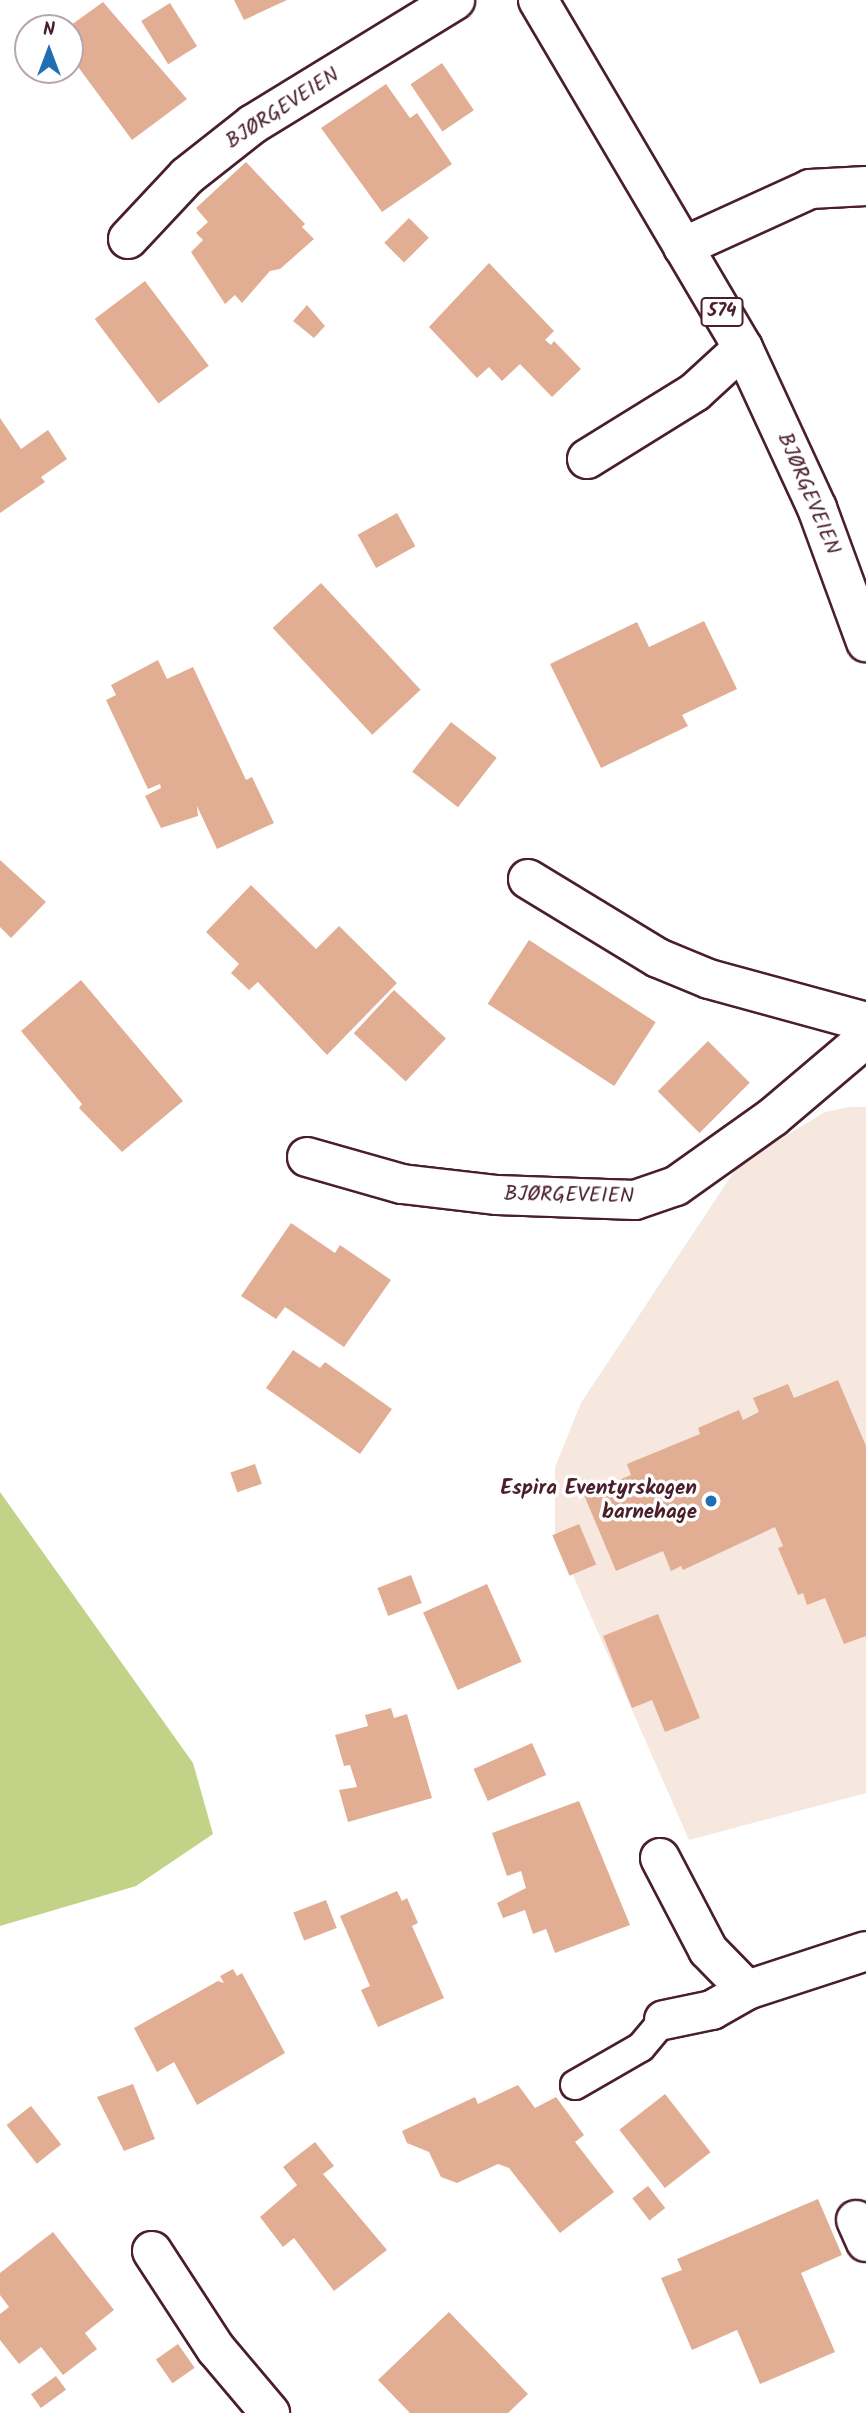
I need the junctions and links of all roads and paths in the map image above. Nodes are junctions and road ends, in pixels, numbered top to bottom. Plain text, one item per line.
1 (455, 0) edge
2 (538, 0) edge
3 (866, 187) edge
4 (128, 239) dead end
5 (683, 247) junction
6 (743, 348) junction
7 (587, 459) dead end
8 (866, 642) edge
9 (528, 879) dead end
10 (866, 1022) edge
11 (866, 1038) edge
12 (307, 1157) dead end
13 (660, 1858) dead end
14 (866, 1951) edge
15 (747, 1990) junction
16 (664, 2020) joint
17 (575, 2085) dead end
18 (152, 2251) dead end
19 (270, 2413) edge

1 - 4 street, BJØRGEVEIEN
2 - 5 street, BJØRGEVEIEN / 574
3 - 5 street
5 - 6 street, BJØRGEVEIEN / 574
6 - 7 street
6 - 8 street, BJØRGEVEIEN / 574
9 - 10 street
11 - 12 street, BJØRGEVEIEN
13 - 15 street
14 - 15 street
15 - 16 street
16 - 17 lane
18 - 19 street

